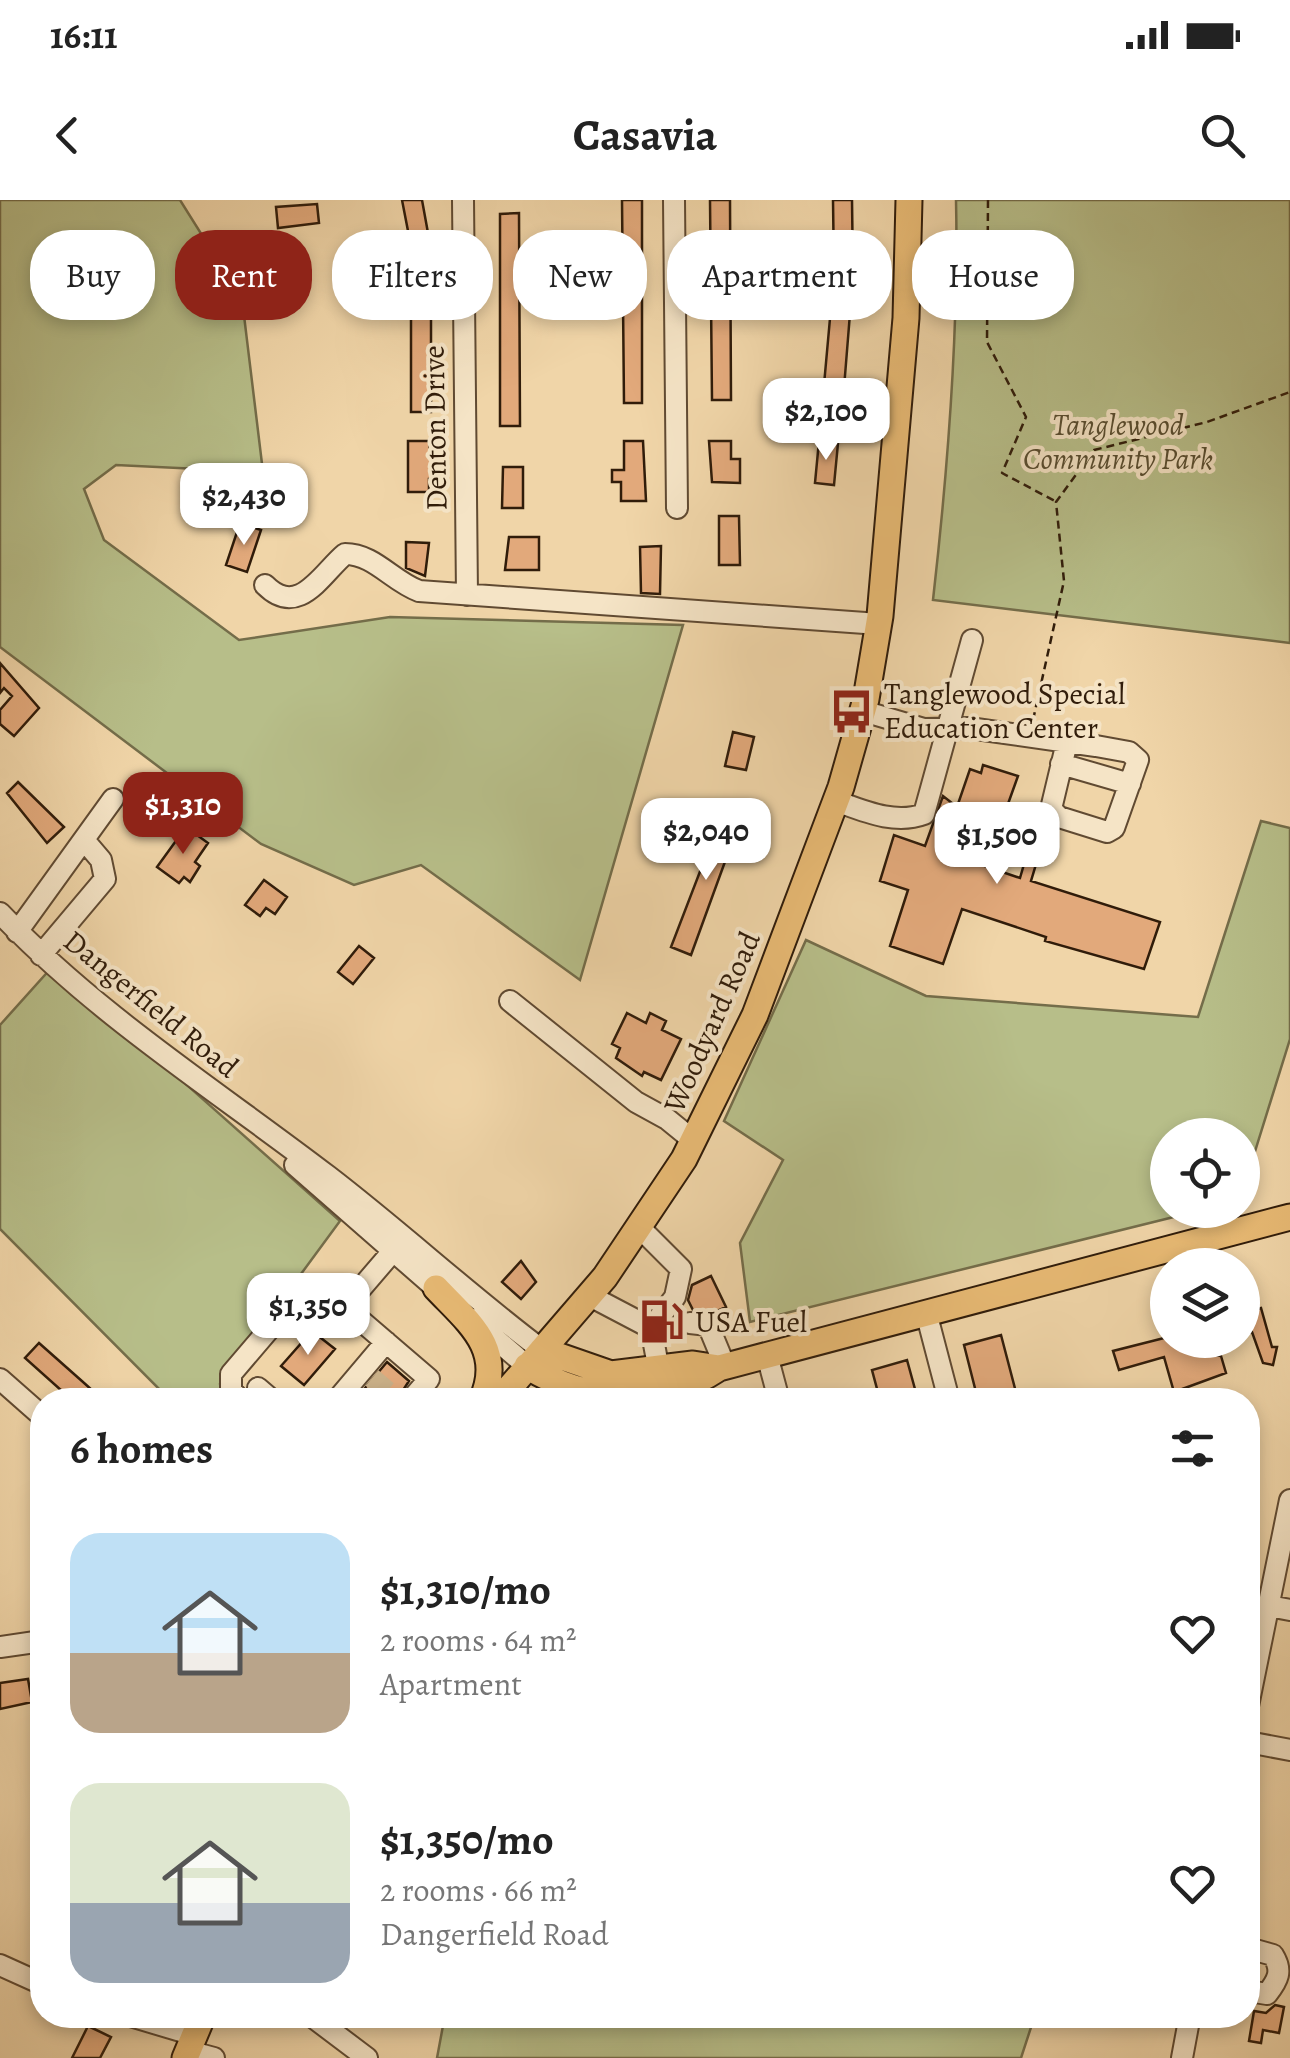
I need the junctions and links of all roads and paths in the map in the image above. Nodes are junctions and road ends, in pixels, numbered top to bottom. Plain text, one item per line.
1 (463, 200) edge
2 (674, 200) edge
3 (909, 200) edge
4 (988, 200) edge
5 (1290, 392) edge
6 (1056, 502) junction
7 (676, 508) dead end
8 (265, 585) dead end
9 (467, 595) junction
10 (879, 624) junction
11 (972, 640) dead end
12 (863, 711) junction
13 (950, 728) junction
14 (1029, 736) junction
15 (1067, 742) junction
16 (1061, 764) junction
17 (1130, 784) junction
18 (113, 799) dead end
19 (836, 801) junction
20 (84, 840) junction
21 (0, 913) edge
22 (18, 932) junction
23 (41, 955) junction
24 (510, 1001) dead end
25 (269, 1135) junction
26 (694, 1141) junction
27 (1290, 1217) edge
28 (641, 1229) junction
29 (392, 1251) junction
30 (436, 1288) junction
31 (590, 1296) junction
32 (345, 1307) junction
33 (927, 1316) junction
34 (666, 1328) junction
35 (386, 1342) junction
36 (767, 1355) junction
37 (535, 1358) junction
38 (722, 1367) junction
39 (659, 1371) junction
40 (0, 1379) edge
41 (690, 1387) junction
42 (239, 1388) edge
43 (353, 1388) edge
44 (417, 1388) edge
45 (485, 1388) edge
46 (509, 1388) edge
47 (568, 1388) edge
48 (679, 1388) edge
49 (686, 1388) edge
50 (776, 1388) edge
51 (946, 1388) edge
52 (30, 1405) edge
53 (1290, 1500) edge
54 (1284, 1563) edge
55 (1280, 1608) edge
56 (30, 1643) edge
57 (0, 1647) edge
58 (1260, 1652) edge
59 (1260, 1744) edge
60 (1290, 1750) edge
61 (1260, 1951) edge
62 (0, 1965) edge
63 (30, 1979) edge
64 (1260, 1993) edge
65 (161, 2028) edge
66 (327, 2028) edge
67 (1188, 2028) edge
68 (192, 2040) edge
69 (214, 2058) edge
70 (366, 2058) edge
71 (1182, 2058) edge

1 - 9 street, Denton Drive
2 - 7 street
3 - 10 main road, Woodyard Road
4 - 6 path
5 - 6 path
6 - 14 path
8 - 9 street
9 - 10 street
10 - 12 main road, Woodyard Road
11 - 13 street
12 - 13 street
12 - 19 main road, Woodyard Road
13 - 14 street
13 - 19 street
14 - 15 street
15 - 16 street
15 - 17 street
16 - 17 street
16 - 17 street
18 - 20 street
19 - 26 main road, Woodyard Road
20 - 22 street
20 - 23 street
21 - 22 street, Dangerfield Road
22 - 23 street, Dangerfield Road
23 - 25 street, Dangerfield Road
24 - 26 street
25 - 29 street, Dangerfield Road
25 - 37 street, Dangerfield Road
26 - 28 main road, Woodyard Road
27 - 33 main road
28 - 31 main road, Woodyard Road
28 - 34 street
29 - 30 street, Dangerfield Road
29 - 32 street
30 - 37 street, Dangerfield Road
30 - 45 main road
31 - 34 street
31 - 37 main road, Woodyard Road
32 - 35 street
32 - 42 street
33 - 36 main road
33 - 51 street
34 - 38 street
34 - 39 street
35 - 43 street
35 - 44 street
36 - 38 main road
36 - 50 street
37 - 39 main road
37 - 46 main road, Woodyard Road
37 - 47 main road
38 - 39 main road
38 - 41 main road
40 - 52 street
41 - 48 main road
41 - 49 main road
53 - 54 street
54 - 55 street
55 - 58 street
56 - 57 street
59 - 60 street
61 - 64 street
62 - 63 street
65 - 68 street
66 - 70 street
67 - 71 street
68 - 69 street

